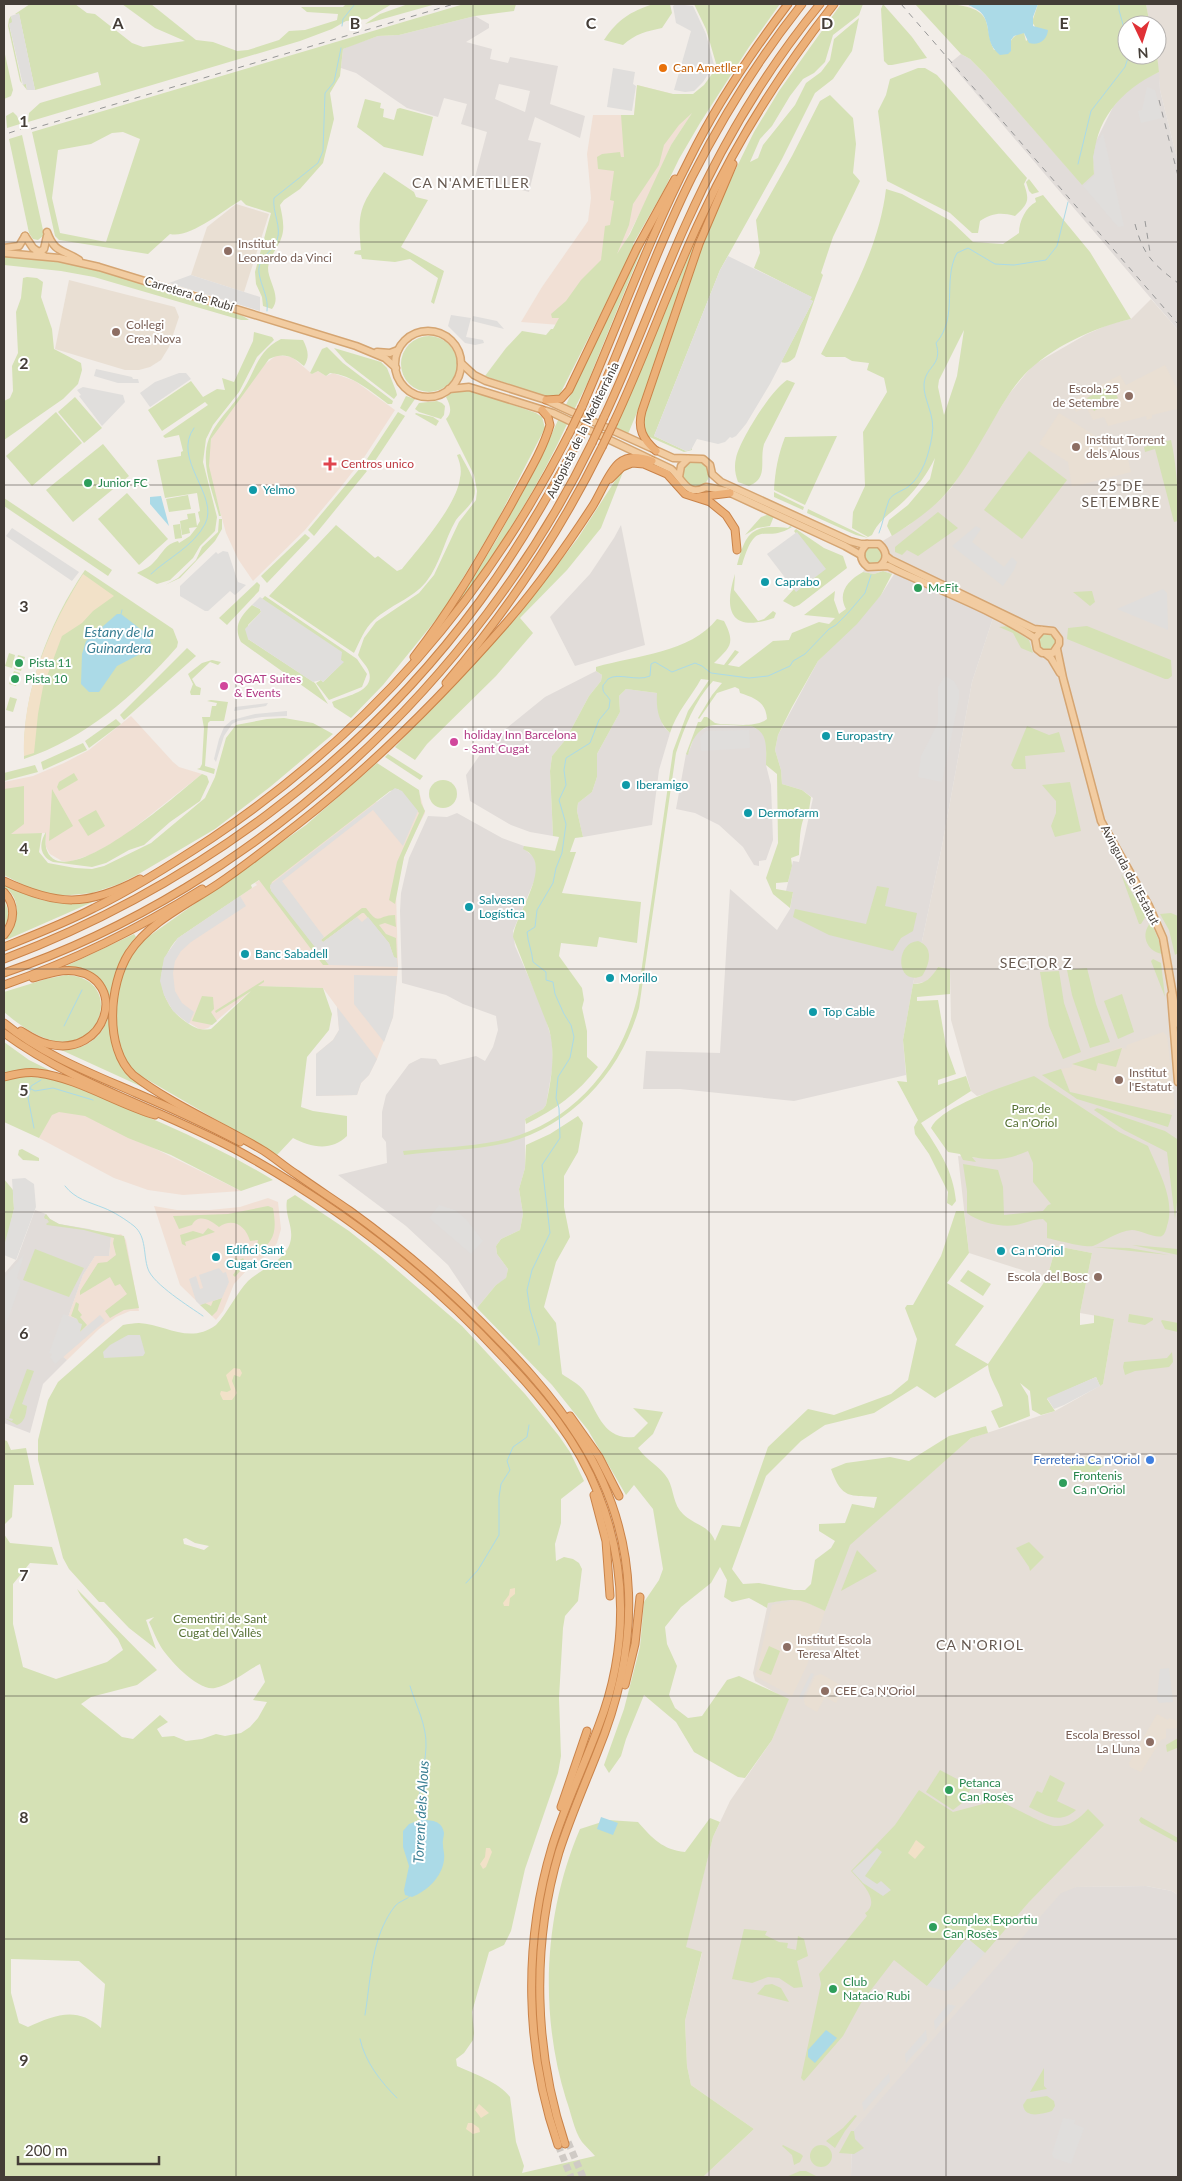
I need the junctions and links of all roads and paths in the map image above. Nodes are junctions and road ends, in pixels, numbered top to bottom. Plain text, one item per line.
1 (788, 4) edge
2 (802, 4) edge
3 (820, 4) edge
4 (834, 4) edge
5 (755, 116) junction
6 (709, 123) junction
7 (4, 248) edge
8 (4, 253) edge
9 (36, 254) junction
10 (82, 262) junction
11 (398, 350) junction
12 (371, 352) junction
13 (461, 363) junction
14 (396, 368) junction
15 (449, 389) junction
16 (546, 400) junction
17 (542, 410) junction
18 (656, 451) junction
19 (688, 460) junction
20 (652, 461) junction
21 (712, 474) junction
22 (679, 477) junction
23 (607, 481) junction
24 (706, 487) junction
25 (730, 493) junction
26 (695, 497) junction
27 (867, 544) junction
28 (736, 550) dead end
29 (861, 555) junction
30 (886, 556) junction
31 (880, 566) junction
32 (1042, 630) junction
33 (1035, 638) junction
34 (1057, 649) junction
35 (1046, 654) junction
36 (1063, 678) junction
37 (378, 702) junction
38 (390, 744) junction
39 (255, 856) junction
40 (182, 858) junction
41 (4, 881) edge
42 (4, 892) edge
43 (4, 935) edge
44 (4, 947) edge
45 (4, 959) edge
46 (4, 973) edge
47 (14, 982) junction
48 (4, 985) edge
49 (1172, 986) junction
50 (4, 1021) edge
51 (1178, 1024) edge
52 (4, 1033) edge
53 (4, 1077) edge
54 (1178, 1082) edge
55 (179, 1121) junction
56 (296, 1175) junction
57 (553, 1400) junction
58 (578, 1452) junction
59 (619, 1496) dead end
60 (610, 1596) dead end
61 (640, 1597) dead end
62 (613, 1713) junction
63 (587, 1731) dead end
64 (544, 1878) junction

1 - 6 highway
2 - 45 highway, Autopista de la Mediterrània, bridge
3 - 46 highway, Autopista de la Mediterrània, bridge
4 - 5 highway
5 - 18 highway
5 - 38 highway, bridge
6 - 16 highway
6 - 37 highway, bridge
7 - 9 main road
8 - 9 main road, Carretera de Rubí
9 - 10 main road, Carretera de Rubí
9 - 10 main road
10 - 12 main road, Carretera de Rubí
11 - 12 main road
11 - 13 main road
11 - 14 main road
12 - 14 main road
13 - 15 main road
13 - 16 main road
14 - 15 main road
15 - 17 main road
16 - 18 main road
17 - 20 main road
17 - 37 highway
18 - 19 main road
19 - 21 main road
19 - 22 main road
20 - 22 main road
20 - 23 highway
21 - 24 main road
21 - 27 main road
22 - 24 main road
23 - 26 highway
23 - 38 highway
24 - 25 main road
25 - 26 highway
25 - 29 main road
26 - 28 highway
27 - 29 main road
27 - 30 main road
29 - 31 main road
30 - 31 main road
30 - 32 main road
31 - 33 main road
32 - 33 main road
32 - 34 main road
33 - 35 main road
34 - 35 main road
34 - 36 main road, Avinguda de l'Estatut
35 - 36 main road, Avinguda de l'Estatut
36 - 49 main road, Avinguda de l'Estatut
37 - 40 highway
38 - 39 highway
39 - 47 highway
39 - 56 highway
40 - 41 highway
40 - 44 highway
42 - 43 highway
47 - 48 highway
47 - 50 highway
49 - 51 main road, Avinguda de l'Estatut
49 - 54 main road, Avinguda de l'Estatut
50 - 56 highway
52 - 55 highway
53 - 55 highway
55 - 58 highway
56 - 57 highway
57 - 59 highway
57 - 62 highway
58 - 60 highway
58 - 64 highway
61 - 62 highway
62 - 64 highway
63 - 64 highway

